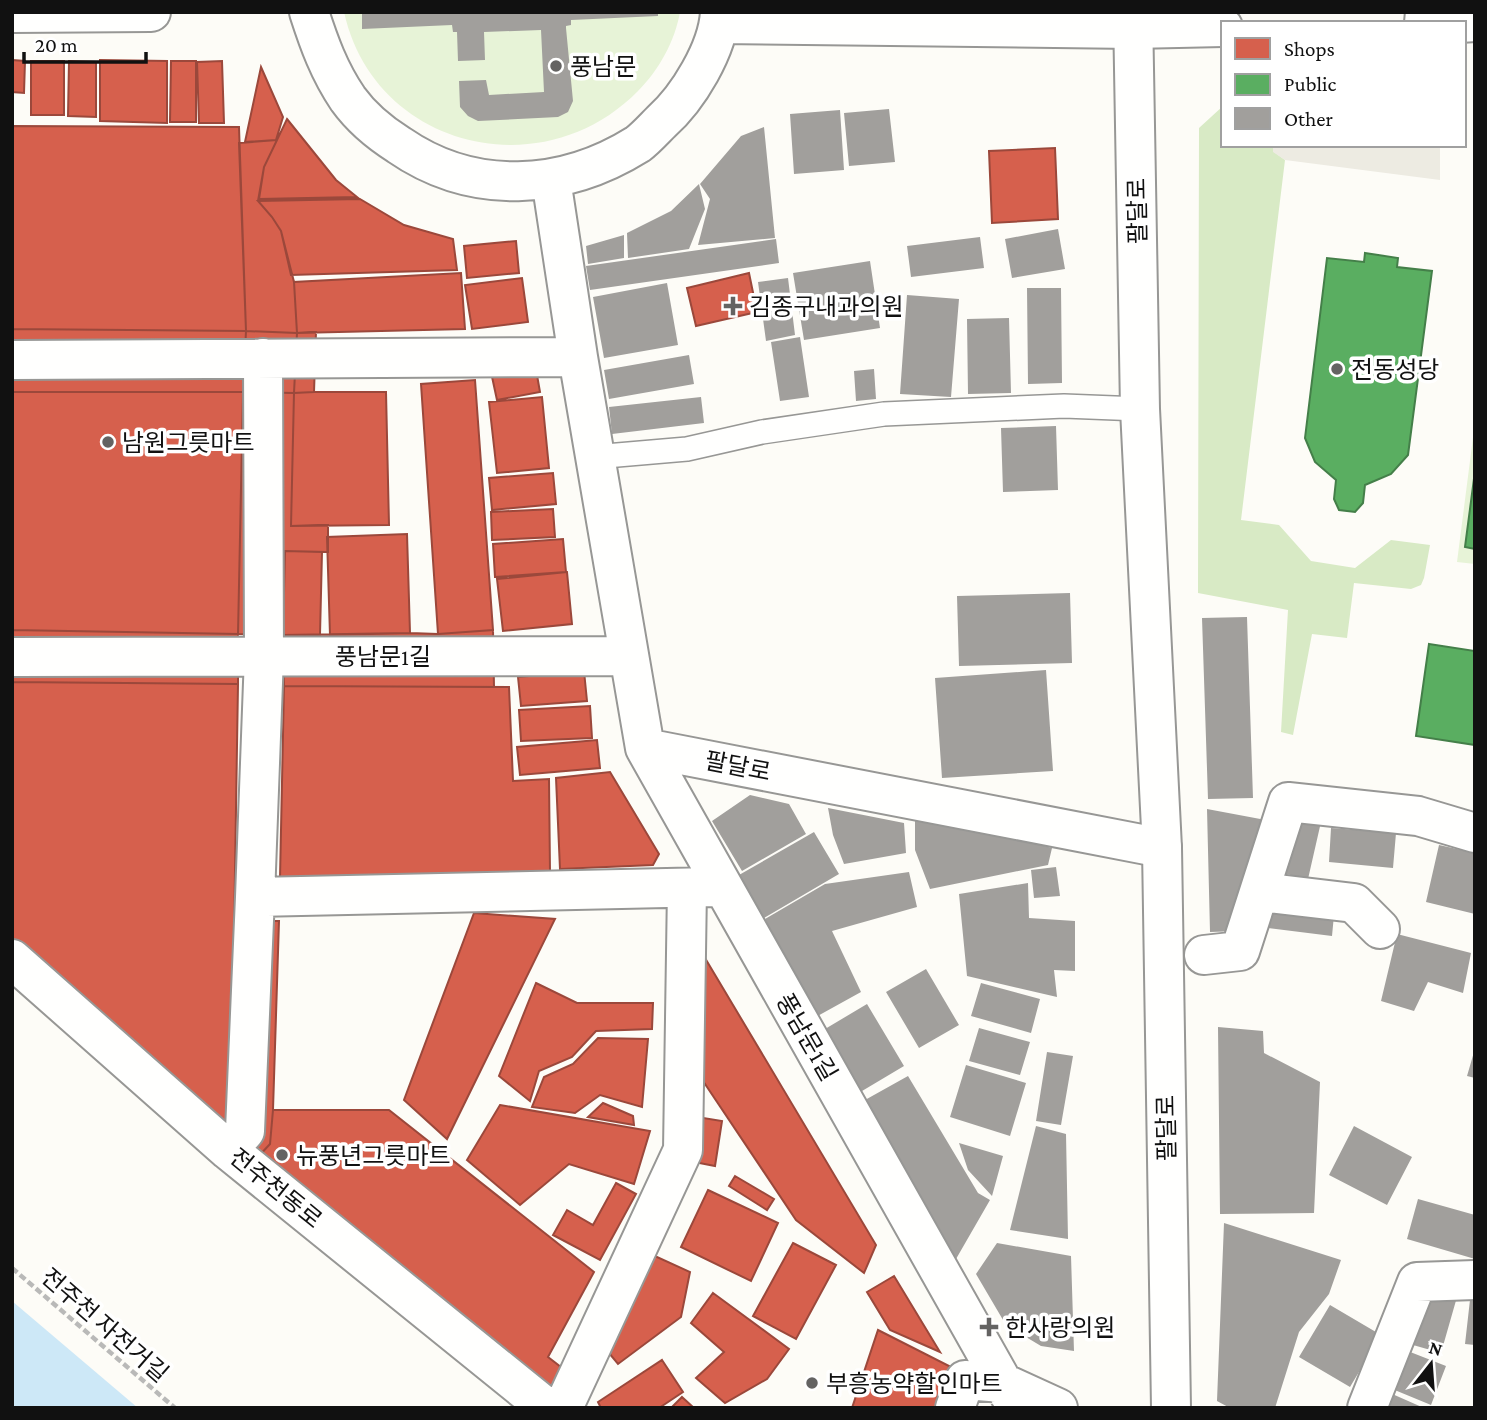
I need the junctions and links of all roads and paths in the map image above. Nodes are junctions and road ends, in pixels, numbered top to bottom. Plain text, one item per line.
1 (151, 12) edge
2 (309, 12) edge
3 (12, 13) edge
4 (720, 18) edge
5 (1133, 21) edge
6 (1221, 27) edge
7 (551, 179) junction
8 (263, 358) junction
9 (578, 358) junction
10 (12, 360) edge
11 (1140, 409) junction
12 (594, 457) junction
13 (264, 656) junction
14 (628, 656) junction
15 (12, 657) edge
16 (645, 748) junction
17 (1475, 833) edge
18 (1162, 848) junction
19 (704, 887) junction
20 (1260, 891) junction
21 (255, 897) junction
22 (1380, 929) dead end
23 (1204, 955) dead end
24 (12, 959) edge
25 (229, 1150) junction
26 (12, 1268) edge
27 (1475, 1280) edge
28 (1010, 1395) edge
29 (175, 1408) edge
30 (547, 1408) edge
31 (563, 1408) edge
32 (955, 1408) edge
33 (1058, 1408) edge
34 (1171, 1408) edge
35 (1367, 1408) edge

1 - 3 street
2 - 7 street
4 - 5 street
4 - 7 street
5 - 6 street
5 - 11 street, 팔달로
7 - 9 street, 풍남문1길
8 - 9 street
8 - 10 street
8 - 13 street
9 - 12 street, 풍남문1길
11 - 12 lane
11 - 18 street, 팔달로
12 - 14 street, 풍남문1길
13 - 14 street, 풍남문1길
13 - 15 street, 풍남문1길
13 - 21 street
14 - 16 street, 풍남문1길
16 - 18 street, 팔달로
16 - 19 street, 풍남문1길
17 - 20 street
18 - 34 street, 팔달로
19 - 21 street
19 - 28 street, 풍남문1길
19 - 31 street
20 - 22 street
20 - 23 street
21 - 25 street
24 - 25 street, 전주천동로
25 - 30 street, 전주천동로
26 - 29 path, 전주천 자전거길
27 - 35 street
28 - 32 street
28 - 33 street

